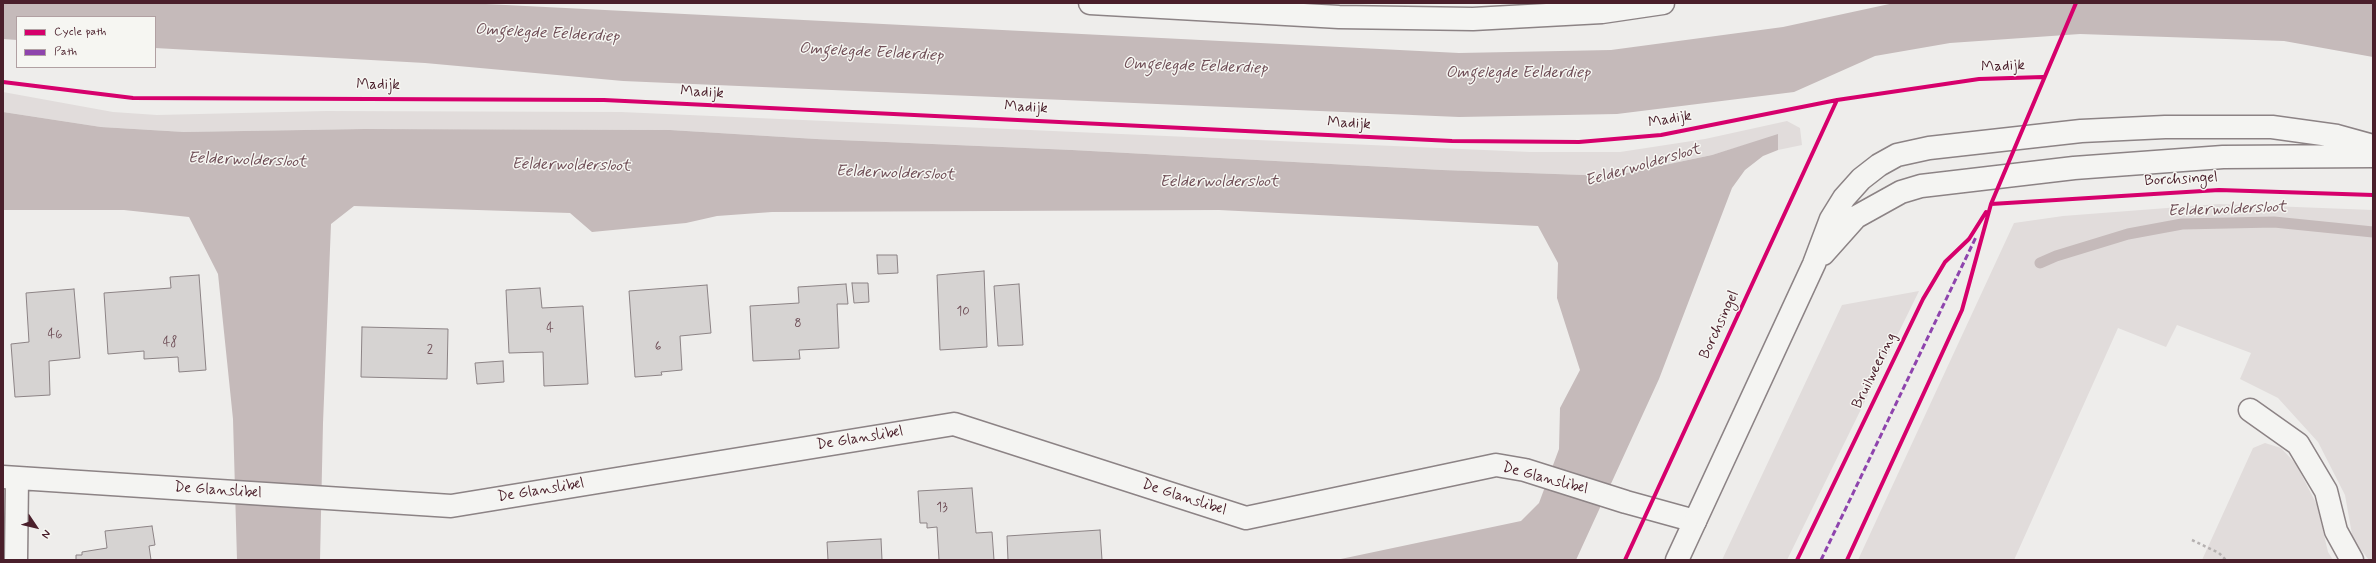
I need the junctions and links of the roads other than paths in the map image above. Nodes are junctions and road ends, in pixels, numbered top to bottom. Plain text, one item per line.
1 (1090, 3) edge
2 (1663, 3) edge
3 (2373, 146) edge
4 (2373, 156) edge
5 (1814, 264) junction
6 (2250, 410) dead end
7 (10, 478) edge
8 (1695, 521) junction
9 (16, 560) edge
10 (1677, 560) edge
11 (2352, 560) edge

1 - 2 street
3 - 5 street, Borchsingel
4 - 5 street, Borchsingel
5 - 8 street, Borchsingel
6 - 11 street
7 - 8 street, De Glanslibel
7 - 9 street
8 - 10 street, Borchsingel

